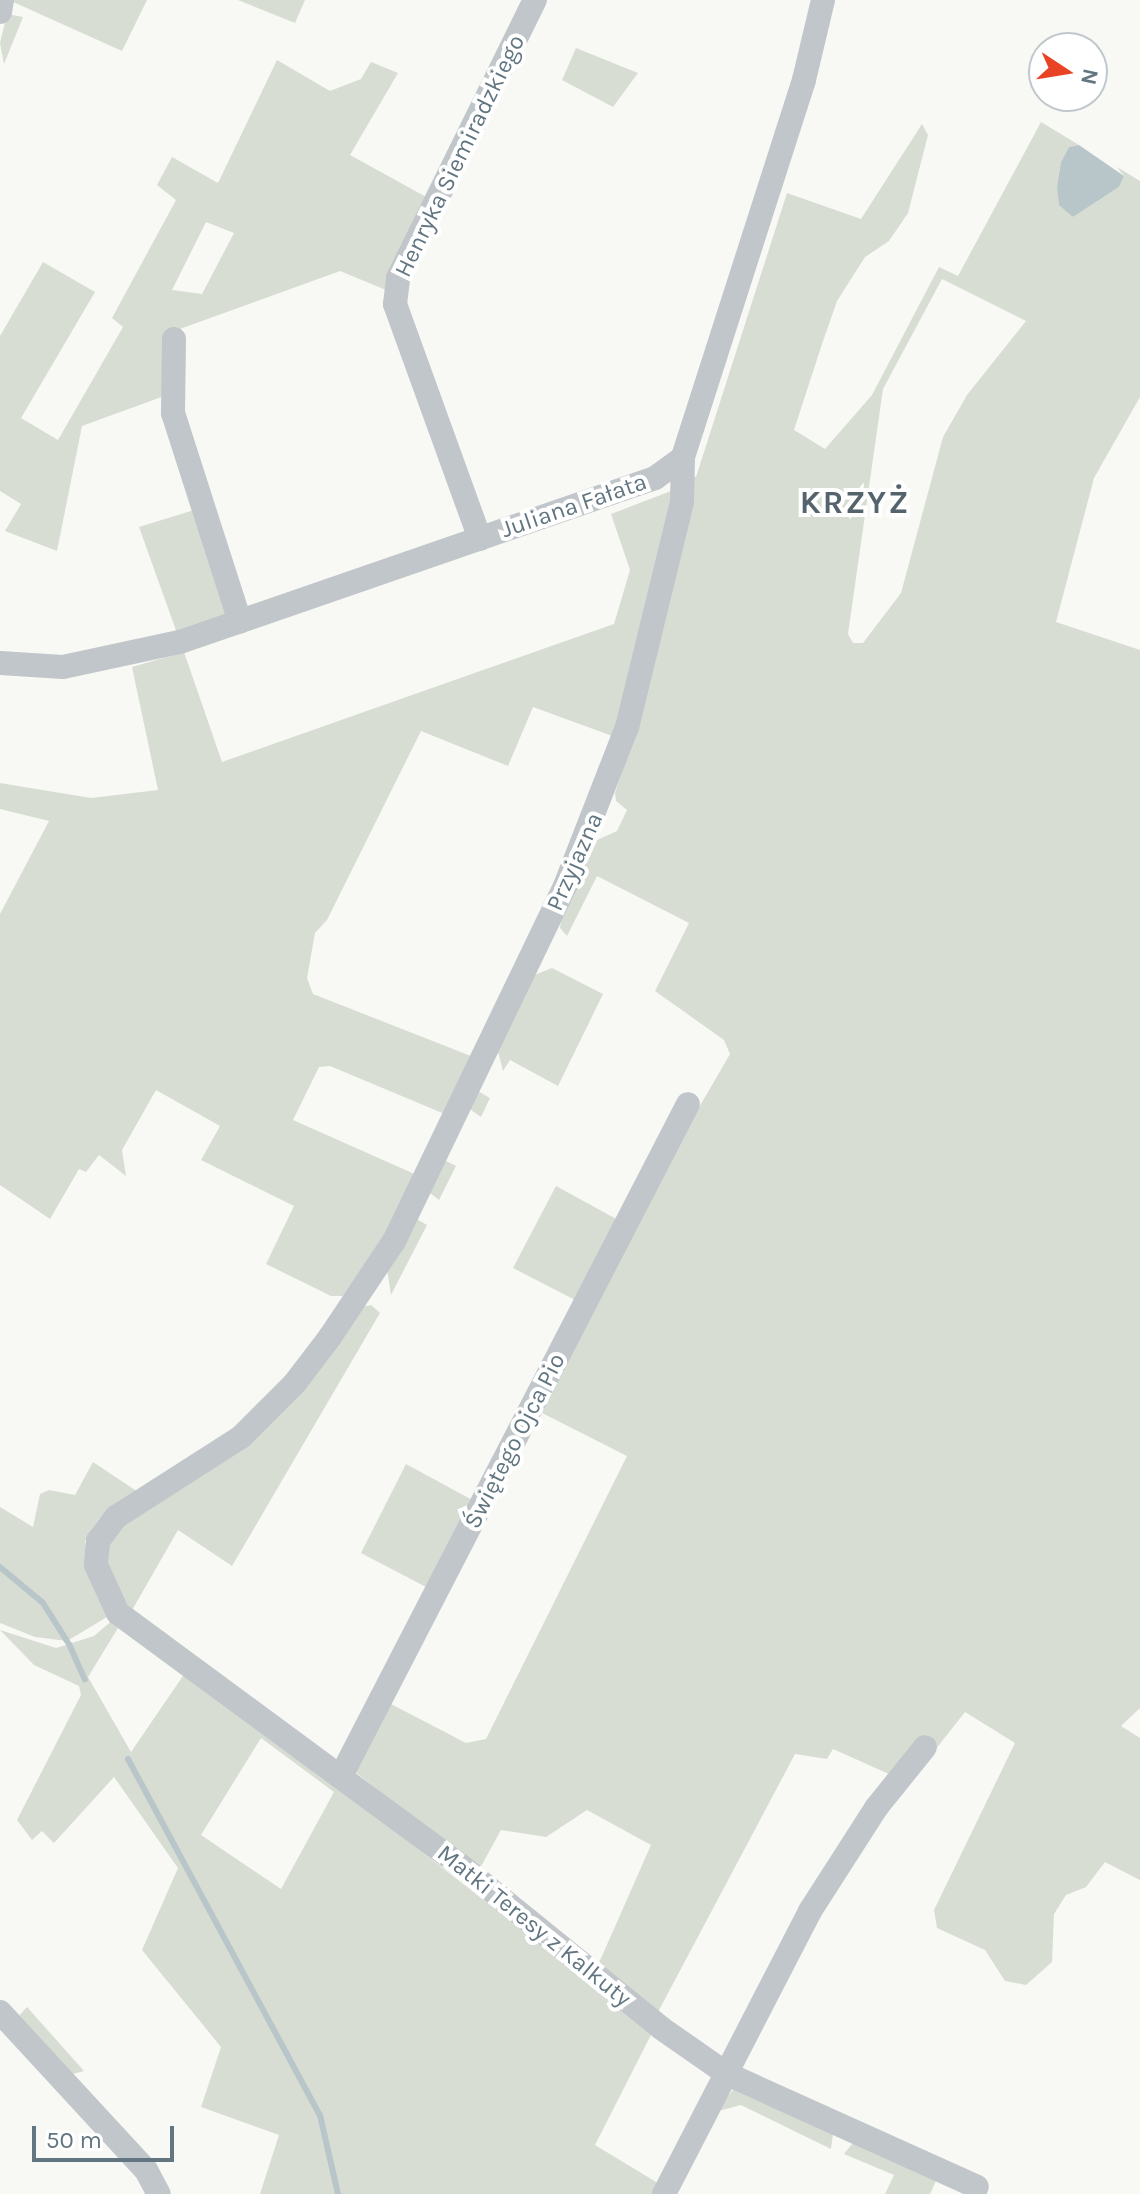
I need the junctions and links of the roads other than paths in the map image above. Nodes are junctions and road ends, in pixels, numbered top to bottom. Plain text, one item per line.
1 (2, 0) edge
2 (535, 0) edge
3 (823, 0) edge
4 (0, 12) edge
5 (174, 339) dead end
6 (683, 458) junction
7 (480, 539) junction
8 (240, 622) junction
9 (0, 663) edge
10 (688, 1104) dead end
11 (118, 1613) joint
12 (925, 1747) dead end
13 (341, 1776) junction
14 (0, 2012) edge
15 (727, 2074) junction
16 (977, 2187) dead end
17 (159, 2194) edge
18 (664, 2194) edge

1 - 4 street
2 - 7 street, Henryka Siemiradzkiego
3 - 6 street
5 - 8 street
6 - 7 street, Juliana Fałata
6 - 11 street, Przyjazna
7 - 8 street, Juliana Fałata
8 - 9 street, Juliana Fałata
10 - 13 street, Świętego Ojca Pio
11 - 13 street, Matki Teresy z Kalkuty
12 - 15 street
13 - 15 street, Matki Teresy z Kalkuty
14 - 17 street
15 - 16 street, Matki Teresy z Kalkuty
15 - 18 street

